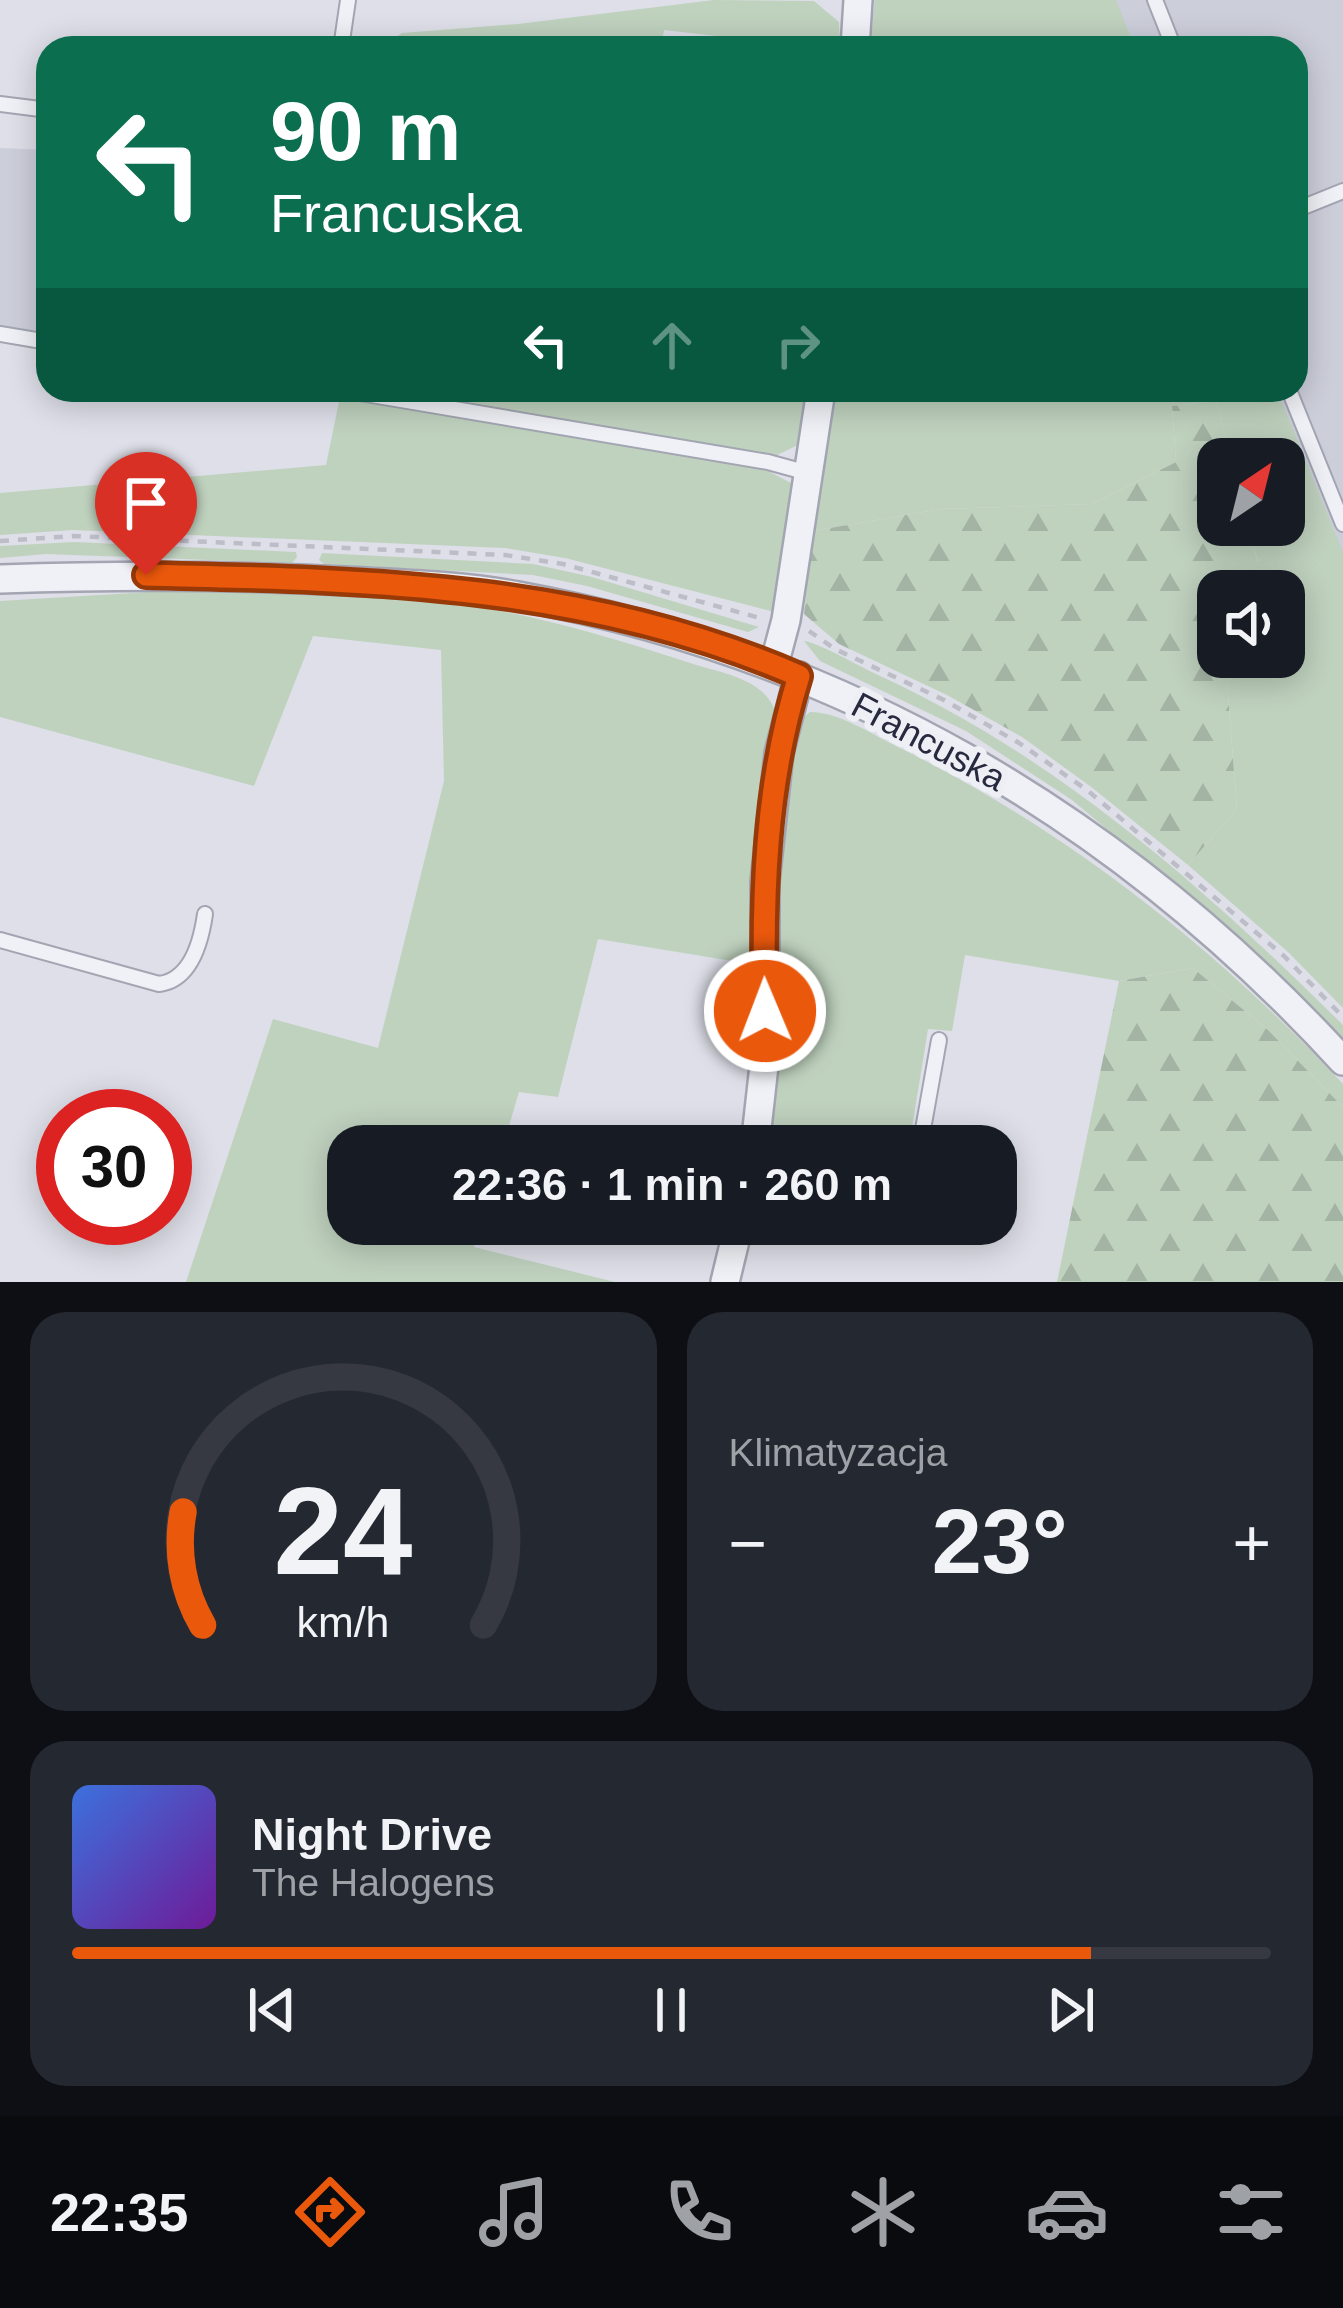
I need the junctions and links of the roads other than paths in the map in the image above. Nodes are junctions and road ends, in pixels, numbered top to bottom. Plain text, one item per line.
1 (347, 0) edge
2 (858, 0) edge
3 (1155, 0) edge
4 (342, 36) edge
5 (855, 36) edge
6 (1169, 36) edge
7 (0, 104) edge
8 (36, 108) edge
9 (1343, 191) edge
10 (1308, 204) edge
11 (0, 334) edge
12 (36, 340) edge
13 (413, 402) edge
14 (819, 402) edge
15 (1294, 402) edge
16 (808, 473) junction
17 (1343, 524) edge
18 (0, 579) edge
19 (786, 670) junction
20 (205, 914) dead end
21 (0, 940) edge
22 (939, 1040) dead end
23 (1343, 1061) edge
24 (758, 1125) edge
25 (924, 1125) edge
26 (734, 1245) edge
27 (725, 1282) edge

1 - 4 lane
2 - 5 street
3 - 6 lane
7 - 8 lane
9 - 10 lane
11 - 12 lane
13 - 16 lane
14 - 16 street
15 - 17 lane
16 - 19 street
18 - 19 street, Francuska
19 - 23 street, Francuska
19 - 24 street
20 - 21 lane
22 - 25 lane
26 - 27 street

